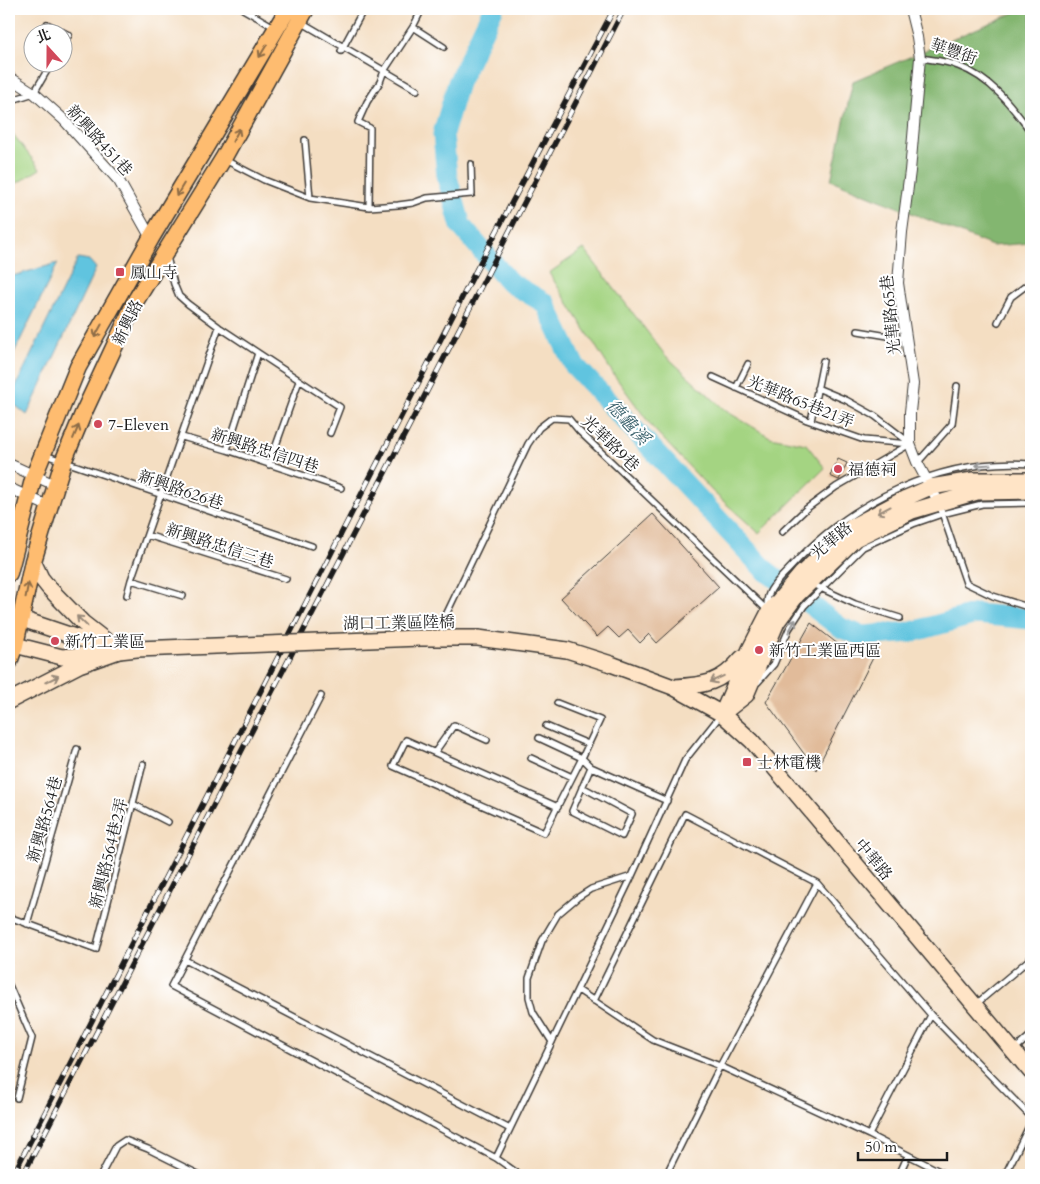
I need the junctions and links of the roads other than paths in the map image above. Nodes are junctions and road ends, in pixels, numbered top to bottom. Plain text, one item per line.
1 (242, 9) edge
2 (422, 9) edge
3 (910, 9) edge
4 (295, 13) edge
5 (361, 14) dead end
6 (413, 27) junction
7 (276, 29) junction
8 (444, 47) dead end
9 (341, 48) junction
10 (920, 58) junction
11 (384, 71) junction
12 (46, 72) edge
13 (9, 77) edge
14 (417, 90) dead end
15 (34, 93) junction
16 (9, 101) edge
17 (1031, 132) edge
18 (305, 140) dead end
19 (223, 159) junction
20 (471, 164) dead end
21 (310, 198) junction
22 (369, 207) junction
23 (151, 238) junction
24 (166, 250) junction
25 (1031, 282) edge
26 (998, 322) dead end
27 (219, 327) junction
28 (858, 331) dead end
29 (906, 339) junction
30 (258, 353) junction
31 (823, 361) dead end
32 (748, 364) dead end
33 (713, 377) dead end
34 (299, 381) junction
35 (957, 386) dead end
36 (736, 388) junction
37 (817, 388) junction
38 (810, 421) junction
39 (330, 433) dead end
40 (182, 436) junction
41 (910, 444) junction
42 (227, 450) junction
43 (43, 454) junction
44 (63, 462) junction
45 (917, 462) junction
46 (9, 464) edge
47 (1031, 464) edge
48 (269, 465) junction
49 (34, 476) junction
50 (1031, 480) edge
51 (929, 482) junction
52 (56, 486) junction
53 (9, 488) edge
54 (341, 488) dead end
55 (1031, 491) edge
56 (161, 495) junction
57 (28, 497) junction
58 (1031, 503) edge
59 (50, 507) junction
60 (941, 509) junction
61 (782, 532) dead end
62 (147, 535) junction
63 (312, 546) dead end
64 (33, 561) junction
65 (9, 573) edge
66 (286, 579) dead end
67 (131, 580) junction
68 (807, 582) junction
69 (127, 595) dead end
70 (182, 596) dead end
71 (788, 596) junction
72 (1031, 608) edge
73 (769, 612) junction
74 (445, 617) dead end
75 (900, 618) dead end
76 (15, 621) edge
77 (12, 642) edge
78 (750, 648) junction
79 (119, 651) junction
80 (9, 662) edge
81 (673, 687) junction
82 (321, 696) dead end
83 (9, 700) edge
84 (557, 703) dead end
85 (722, 714) junction
86 (546, 726) dead end
87 (539, 738) dead end
88 (487, 740) dead end
89 (588, 744) junction
90 (77, 749) dead end
91 (435, 752) junction
92 (531, 758) dead end
93 (582, 758) junction
94 (143, 764) dead end
95 (591, 767) junction
96 (572, 777) junction
97 (582, 787) junction
98 (667, 801) junction
99 (133, 804) junction
100 (558, 807) junction
101 (168, 822) dead end
102 (632, 876) junction
103 (816, 883) junction
104 (9, 917) edge
105 (27, 924) junction
106 (1031, 958) edge
107 (185, 960) junction
108 (9, 985) edge
109 (578, 990) junction
110 (594, 1001) junction
111 (975, 1005) junction
112 (931, 1015) junction
113 (1031, 1036) edge
114 (552, 1042) junction
115 (1013, 1051) junction
116 (720, 1066) junction
117 (1031, 1072) edge
118 (17, 1098) dead end
119 (1031, 1116) edge
120 (1031, 1122) edge
121 (510, 1129) junction
122 (869, 1135) junction
123 (908, 1156) junction
124 (496, 1158) junction
125 (101, 1175) edge
126 (200, 1175) edge
127 (520, 1175) edge
128 (666, 1175) edge
129 (899, 1175) edge
130 (946, 1175) edge
131 (1005, 1175) edge

1 - 7 lane
2 - 6 lane
3 - 10 street, 華豐街
4 - 7 main road, 新興路
4 - 9 lane
19 -> 4 main road, 新興路
5 - 9 lane
6 - 8 lane
6 - 11 lane
7 -> 23 main road, 新興路
9 - 11 lane
10 - 17 lane, 華豐街
10 - 29 street, 光華路65巷
11 - 14 lane
11 - 22 lane
12 - 15 lane
13 - 15 street, 新興路451巷
15 - 16 lane
15 - 23 street, 新興路451巷
18 - 21 lane
19 - 21 lane
19 - 24 main road, 新興路
20 - 22 lane
21 - 22 lane
23 - 24 lane
23 -> 43 main road, 新興路
24 - 27 lane
44 -> 24 main road, 新興路
25 - 26 lane
27 - 30 lane
27 - 40 lane
28 - 29 lane
29 - 41 street, 光華路65巷
30 - 34 lane
30 - 42 lane
31 - 37 lane
32 - 36 lane
33 - 36 lane, 光華路65巷21弄
34 - 39 lane
34 - 48 lane
35 - 45 lane
36 - 38 lane, 光華路65巷21弄
37 - 38 lane
37 - 41 lane
38 - 41 lane, 光華路65巷21弄
40 - 42 lane, 新興路忠信四巷
40 - 56 lane
41 - 45 street, 光華路65巷
41 - 61 lane
42 - 48 lane, 新興路忠信四巷
43 - 44 lane, 新興路626巷
43 - 49 main road, 新興路
44 - 52 main road, 新興路
44 - 56 lane, 新興路626巷
45 - 51 street, 光華路65巷
46 - 49 street
47 -> 51 lane, 光華路
48 - 54 lane, 新興路忠信四巷
49 - 52 street
49 - 57 main road, 新興路
50 - 51 street, 光華路
51 - 60 street, 光華路65巷
51 -> 68 street, 光華路
52 - 59 main road, 新興路
53 - 57 street
55 - 60 street, 光華路
56 - 62 lane
56 - 63 lane, 新興路626巷
57 - 59 street
57 - 65 main road, 新興路
58 - 60 lane, 光華路
59 - 64 main road, 新興路
60 - 68 street, 光華路
60 - 72 lane
62 - 66 lane, 新興路忠信三巷
62 - 67 lane
76 -> 64 main road, 新興路
79 -> 64 street
67 - 69 lane
67 - 70 lane
68 - 71 street, 光華路
68 - 71 lane, 光華路
68 - 75 lane
71 - 73 street, 光華路
85 -> 71 street, 光華路
73 - 74 lane, 光華路9巷
73 - 78 street, 光華路
76 - 77 main road, 新興路
76 - 79 street
77 - 79 street
77 - 80 main road, 新興路
78 -> 81 street
78 - 85 street, 光華路
79 - 81 street, 湖口工業區陸橋, bridge
83 -> 79 street
81 - 85 street, 中華路
82 - 107 lane
84 - 89 lane
85 - 98 lane
85 - 111 street, 中華路
86 - 89 lane
87 - 93 lane
88 - 91 lane
89 - 93 lane
90 - 105 lane, 新興路564巷
91 - 100 lane
91 - 100 lane
92 - 96 lane
93 - 95 lane
93 - 96 lane
94 - 99 lane, 新興路564巷2弄
95 - 97 lane
95 - 98 lane
96 - 100 lane
97 - 97 lane
98 - 102 lane
99 - 101 lane
99 - 105 lane, 新興路564巷2弄
102 - 109 lane
102 - 114 lane
103 - 110 lane
103 - 112 lane
103 - 116 lane
104 - 105 lane
106 - 111 lane
107 - 121 lane
107 - 124 lane
108 - 118 lane
109 - 110 lane
109 - 114 lane
110 - 116 lane
111 - 115 street, 中華路
112 - 119 lane
112 - 122 lane
113 - 115 lane
114 - 121 lane
115 - 117 street, 中華路
116 - 122 lane
116 - 128 lane
120 - 131 lane
121 - 124 lane
122 - 123 lane
123 - 129 lane
123 - 130 lane
124 - 127 lane
125 - 126 lane

